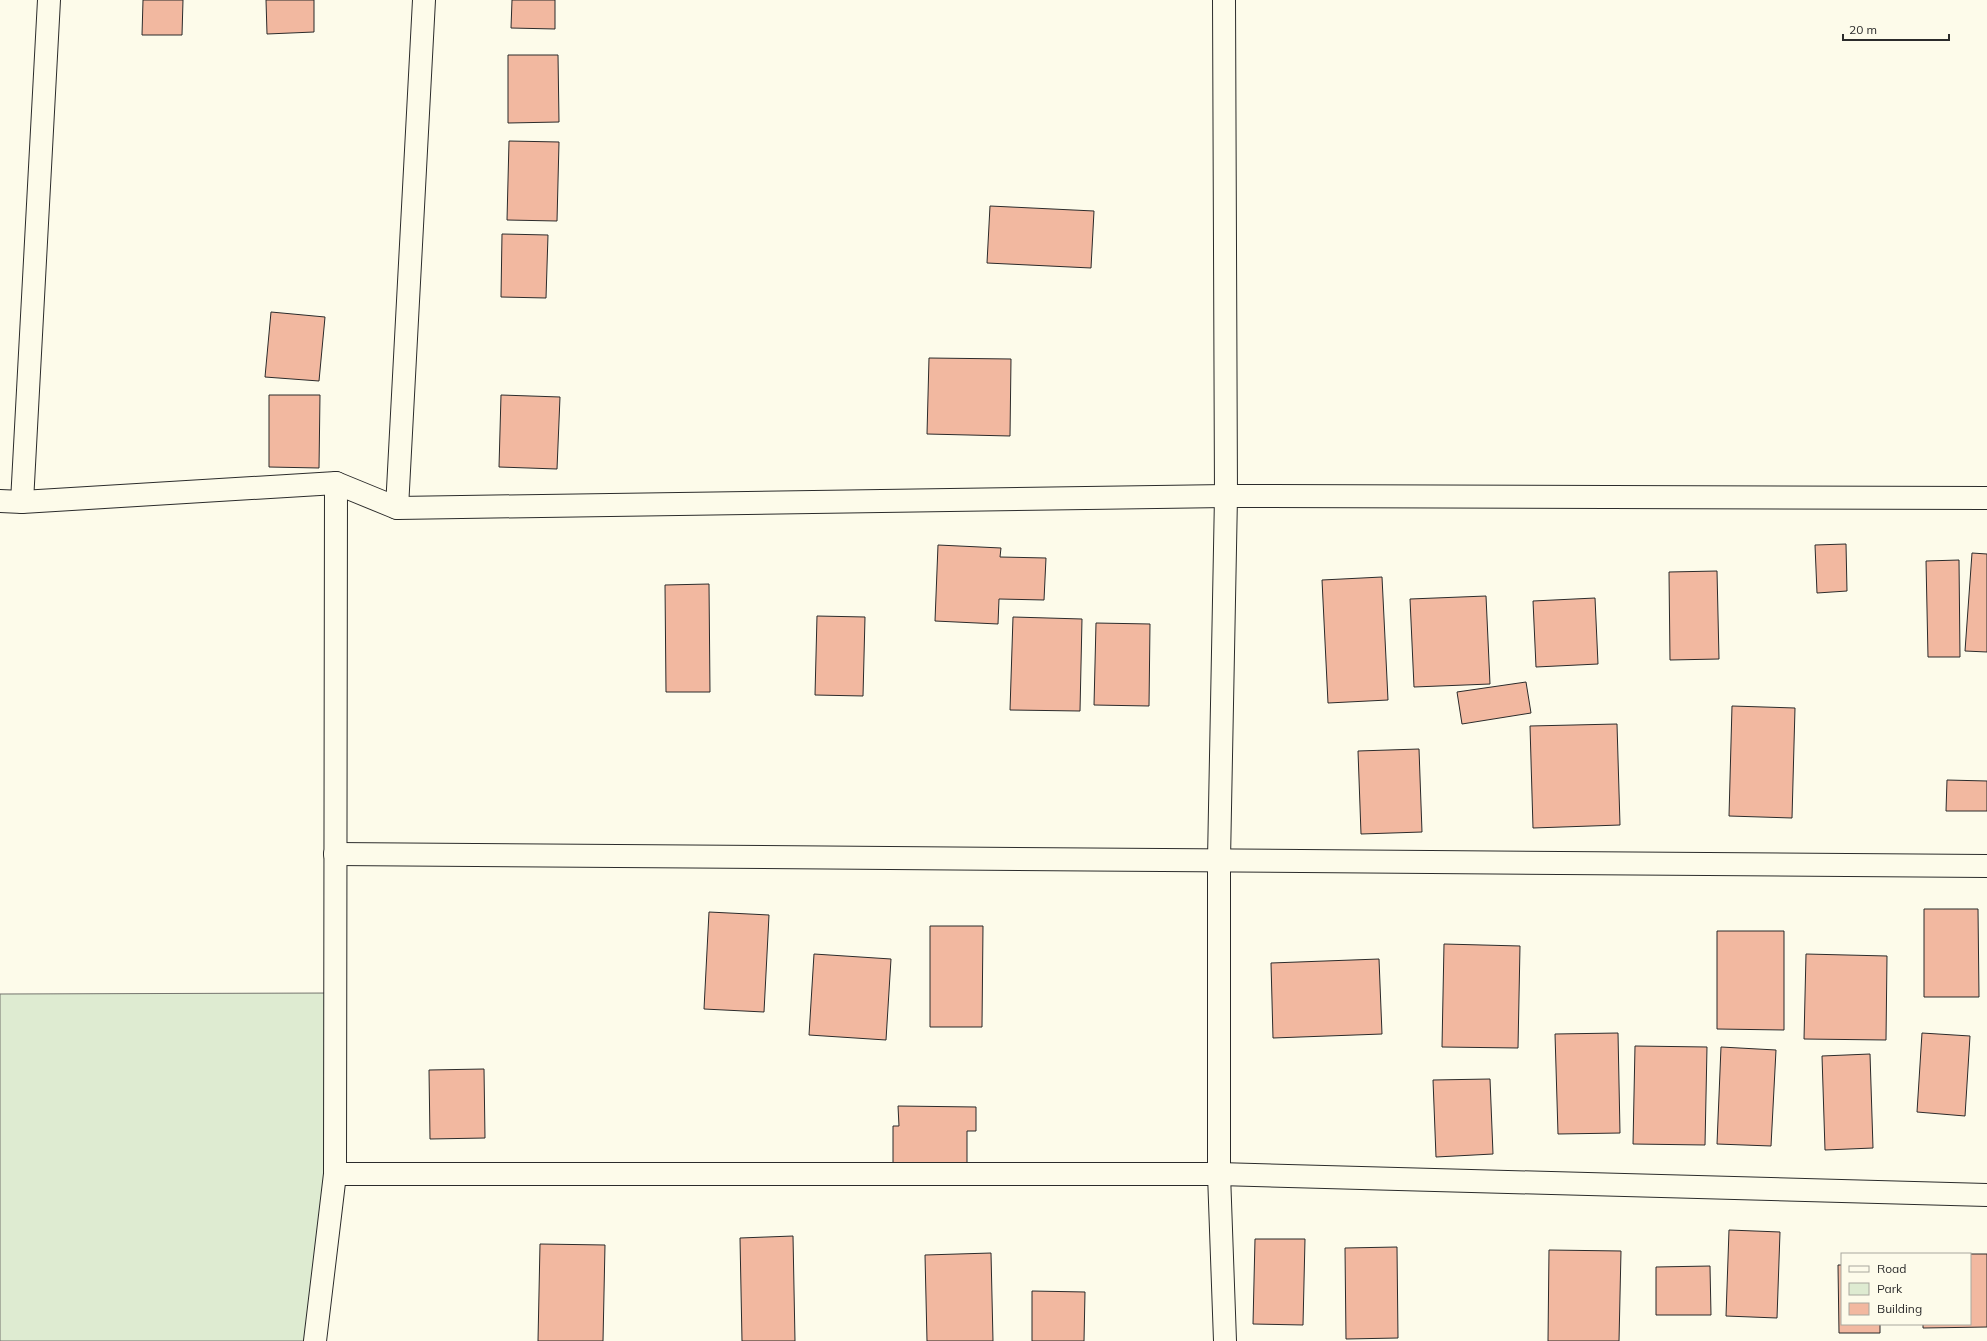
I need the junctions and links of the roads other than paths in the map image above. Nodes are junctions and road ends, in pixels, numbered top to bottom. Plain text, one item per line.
1 (49, 0) edge
2 (424, 0) edge
3 (1224, 0) edge
4 (336, 483) junction
5 (1226, 496) junction
6 (1987, 498) edge
7 (0, 502) edge
8 (22, 502) junction
9 (397, 508) junction
10 (335, 854) junction
11 (1219, 860) junction
12 (1987, 866) edge
13 (335, 1174) junction
14 (1219, 1174) junction
15 (1987, 1195) edge
16 (315, 1341) edge
17 (1225, 1341) edge

1 - 8 street
2 - 9 street
3 - 5 street
4 - 8 street
4 - 9 street
4 - 10 street
5 - 6 street
5 - 9 street
5 - 11 street
7 - 8 street
10 - 11 street
10 - 13 street
11 - 12 street
11 - 14 street
13 - 14 street
13 - 16 street
14 - 15 street
14 - 17 street

